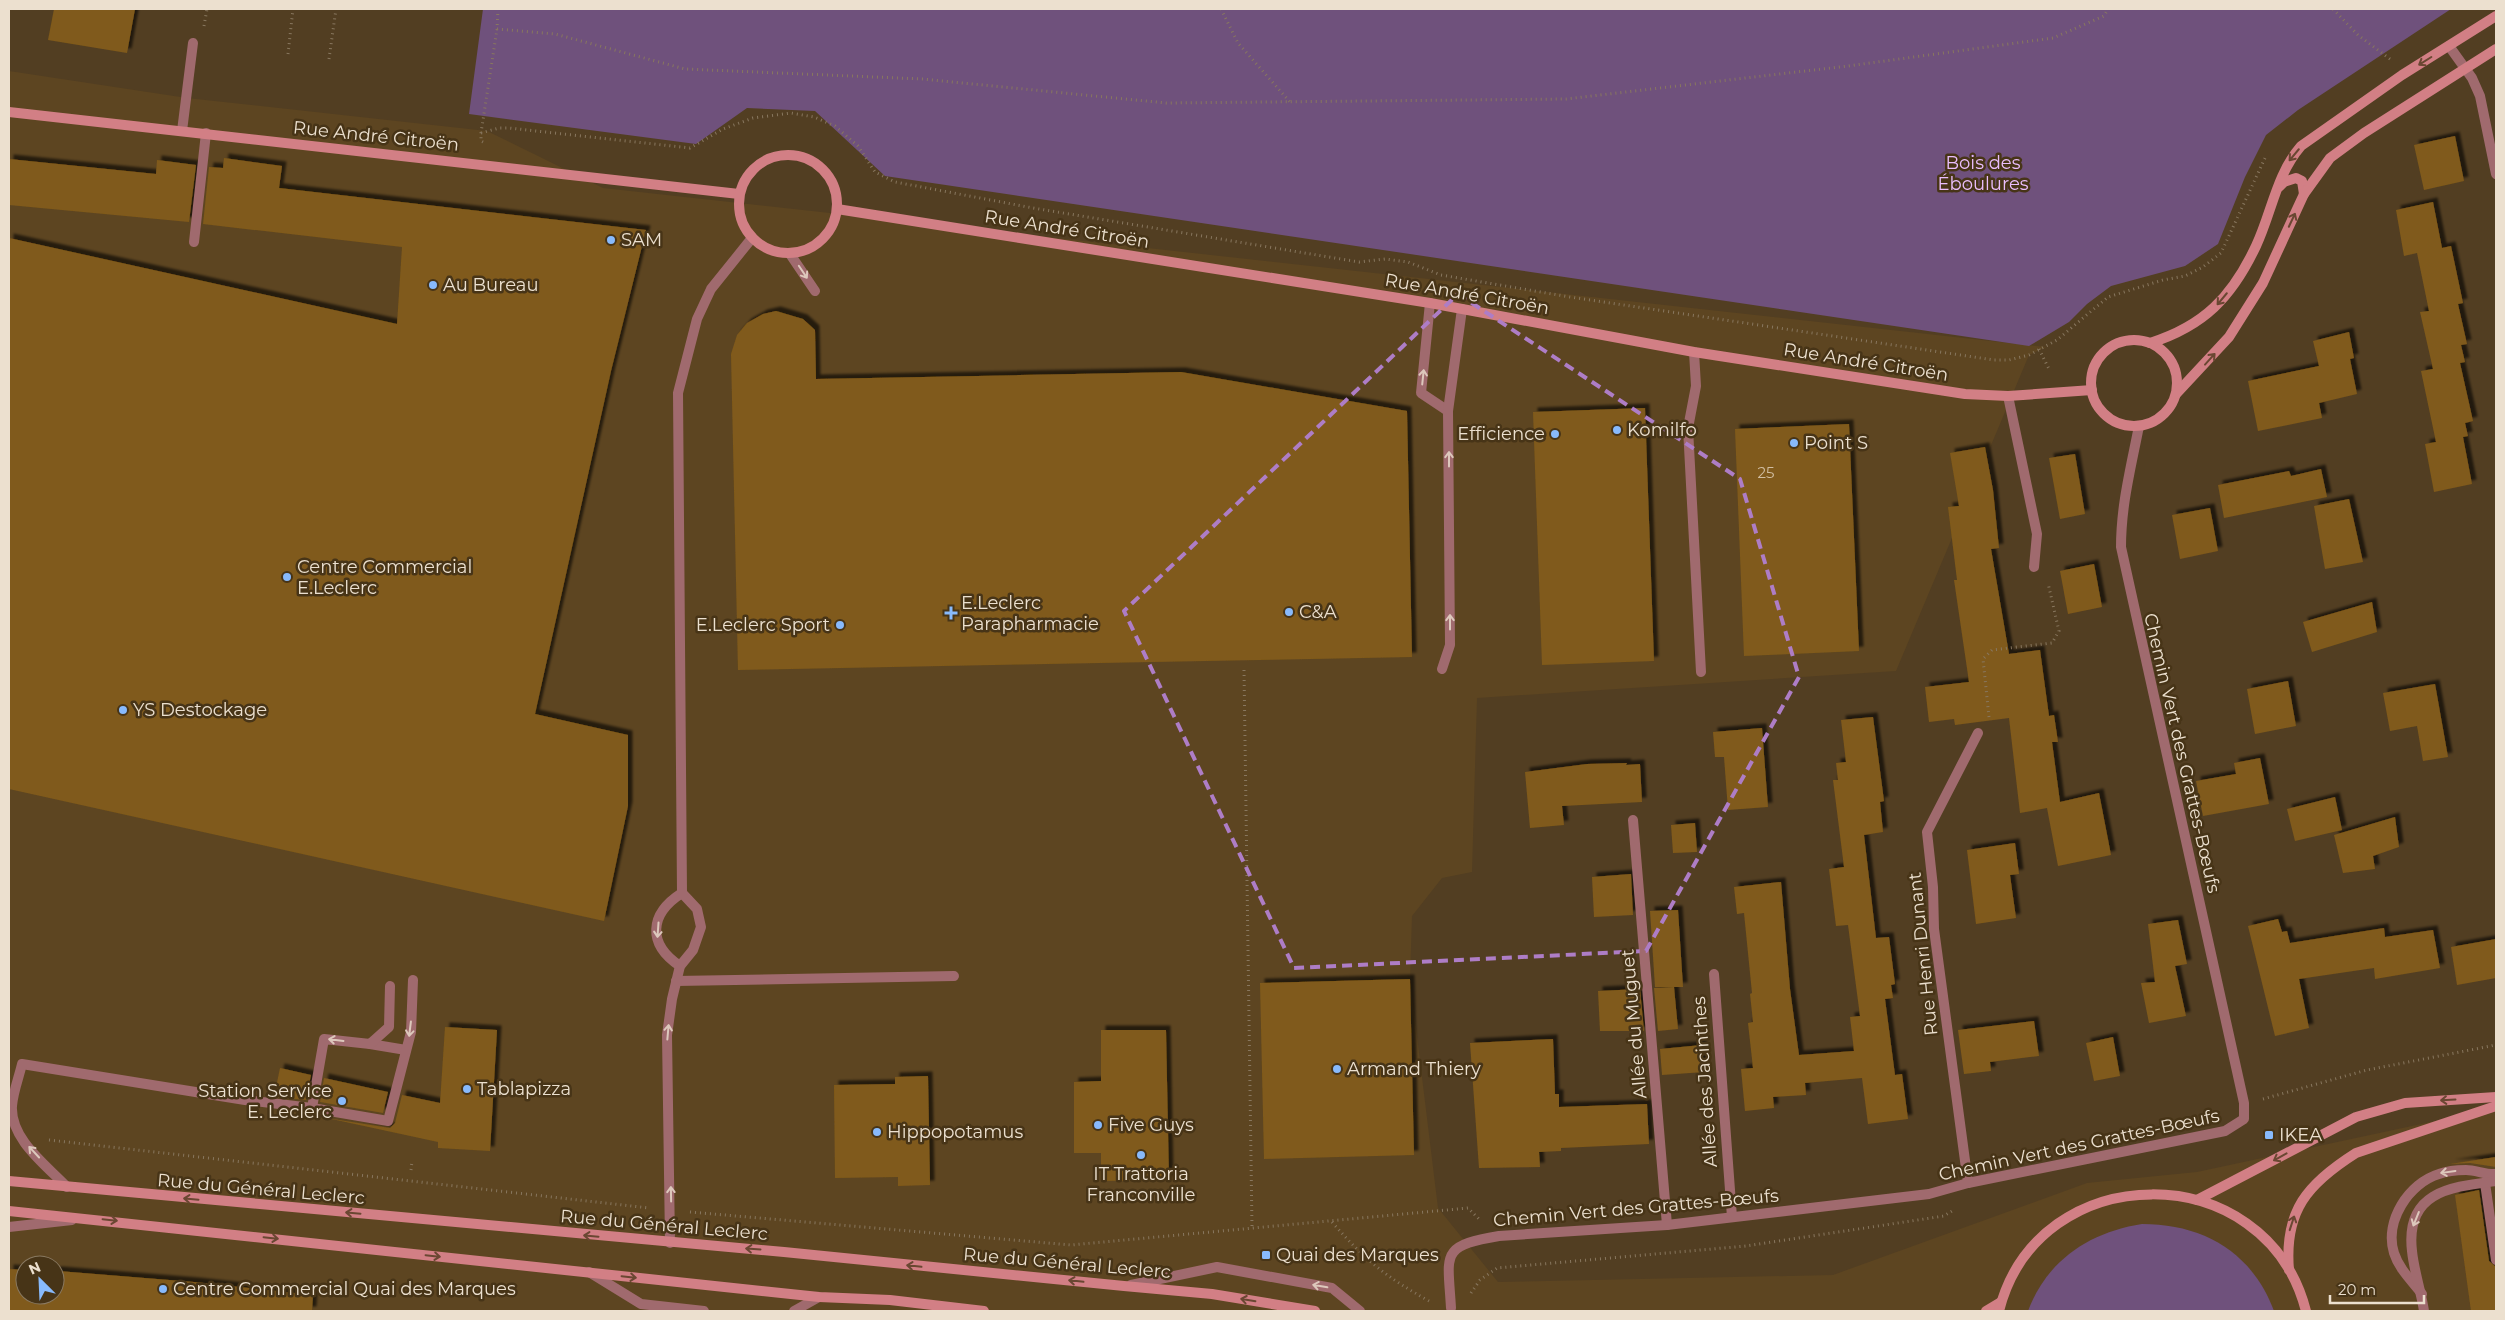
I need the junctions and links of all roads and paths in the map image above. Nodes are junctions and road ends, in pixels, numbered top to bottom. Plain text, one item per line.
1 (293, 9) edge
2 (336, 9) edge
3 (498, 9) edge
4 (1221, 9) edge
5 (2108, 9) edge
6 (2333, 9) edge
7 (2496, 16) edge
8 (497, 29) junction
9 (193, 43) dead end
10 (2449, 46) junction
11 (2496, 49) edge
12 (288, 54) dead end
13 (330, 59) dead end
14 (2383, 64) dead end
15 (2466, 68) junction
16 (1290, 102) junction
17 (9, 112) edge
18 (182, 131) junction
19 (481, 133) junction
20 (206, 134) junction
21 (488, 142) dead end
22 (2269, 151) dead end
23 (2496, 174) edge
24 (2276, 191) junction
25 (739, 194) junction
26 (2304, 194) junction
27 (837, 209) junction
28 (752, 238) junction
29 (194, 242) dead end
30 (790, 254) junction
31 (816, 291) dead end
32 (1430, 304) junction
33 (1462, 309) junction
34 (2150, 343) junction
35 (2039, 349) junction
36 (1694, 352) junction
37 (2050, 372) dead end
38 (2092, 390) junction
39 (2176, 394) junction
40 (2008, 396) junction
41 (1448, 411) junction
42 (2139, 426) junction
43 (2034, 567) dead end
44 (2050, 586) dead end
45 (1442, 669) dead end
46 (1244, 670) dead end
47 (1701, 672) dead end
48 (1978, 733) joint
49 (1633, 820) dead end
50 (682, 893) junction
51 (680, 966) junction
52 (1714, 974) dead end
53 (954, 976) dead end
54 (413, 980) dead end
55 (676, 981) junction
56 (390, 986) dead end
57 (370, 1044) junction
58 (2496, 1045) edge
59 (406, 1050) junction
60 (2496, 1097) edge
61 (2244, 1103) junction
62 (2496, 1106) edge
63 (312, 1108) junction
64 (412, 1161) dead end
65 (411, 1170) dead end
66 (2496, 1174) edge
67 (9, 1181) edge
68 (2496, 1181) edge
69 (1968, 1183) junction
70 (2485, 1183) junction
71 (67, 1187) junction
72 (2197, 1200) junction
73 (1468, 1208) dead end
74 (9, 1210) edge
75 (1732, 1217) junction
76 (88, 1218) junction
77 (1667, 1225) junction
78 (9, 1227) edge
79 (1252, 1228) dead end
80 (670, 1243) junction
81 (2496, 1260) edge
82 (2289, 1271) junction
83 (589, 1272) junction
84 (1124, 1286) junction
85 (2422, 1294) junction
86 (819, 1297) junction
87 (2000, 1307) edge
88 (1451, 1308) junction
89 (1292, 1309) edge
90 (704, 1311) edge
91 (794, 1311) edge
92 (984, 1311) edge
93 (1315, 1311) edge
94 (1360, 1311) edge
95 (1986, 1311) edge
96 (2306, 1311) edge
97 (2424, 1311) edge

1 - 12 path
2 - 13 path
3 - 8 path
4 - 16 path
5 - 16 path
6 - 14 path
7 - 10 main road
8 - 16 path
8 - 19 path
9 - 18 street
10 - 15 street
10 -> 24 main road
11 - 15 main road
15 - 23 street
15 - 26 main road
17 - 18 main road, Rue André Citroën
18 - 20 main road, Rue André Citroën
19 - 21 path
19 - 35 path
20 - 25 main road, Rue André Citroën
20 - 29 street
22 - 35 path
24 - 26 main road
24 -> 34 main road
25 - 27 main road
25 - 28 main road
39 -> 26 main road
27 - 30 main road
27 - 32 main road, Rue André Citroën
28 - 30 main road
28 - 50 street
30 -> 31 street
32 - 33 main road, Rue André Citroën
41 -> 32 street
33 - 36 main road, Rue André Citroën
33 - 41 street
34 - 38 main road
34 - 39 main road
35 - 37 path
36 - 40 main road, Rue André Citroën
36 - 47 street
38 - 40 main road, Rue André Citroën
38 - 42 main road
39 - 42 main road
40 - 43 street
45 -> 41 street
42 - 61 street, Chemin Vert des Grattes-Bœufs
44 - 48 path
46 - 79 path
48 - 69 street, Rue Henri Dunant
49 - 77 street, Allée du Muguet
50 - 51 street
50 -> 51 street
51 - 55 street
52 - 75 street, Allée des Jacinthes
53 - 55 street
54 -> 59 street
80 -> 55 street
56 - 57 street
57 - 59 street
57 -> 63 street
58 - 61 path
59 - 63 street
60 -> 72 main road
61 - 69 street, Chemin Vert des Grattes-Bœufs
82 -> 62 main road
71 -> 63 street
64 - 65 path
66 -> 85 street
67 - 71 main road, Rue du Général Leclerc
68 - 70 street
69 - 75 street, Chemin Vert des Grattes-Bœufs
69 - 88 path
70 - 81 street
70 -> 85 street
80 -> 71 main road, Rue du Général Leclerc
72 - 82 main road
72 - 87 main road
73 - 88 path
74 - 76 main road
75 - 77 street, Chemin Vert des Grattes-Bœufs
76 - 78 street
76 -> 83 main road
77 - 88 street, Chemin Vert des Grattes-Bœufs
84 -> 80 main road, Rue du Général Leclerc
82 - 96 main road
83 -> 86 main road
83 - 90 street
89 -> 84 main road, Rue du Général Leclerc
94 -> 84 street
85 - 97 street
86 - 91 street
86 - 92 main road
87 - 95 main road
89 - 93 main road, Rue du Général Leclerc

